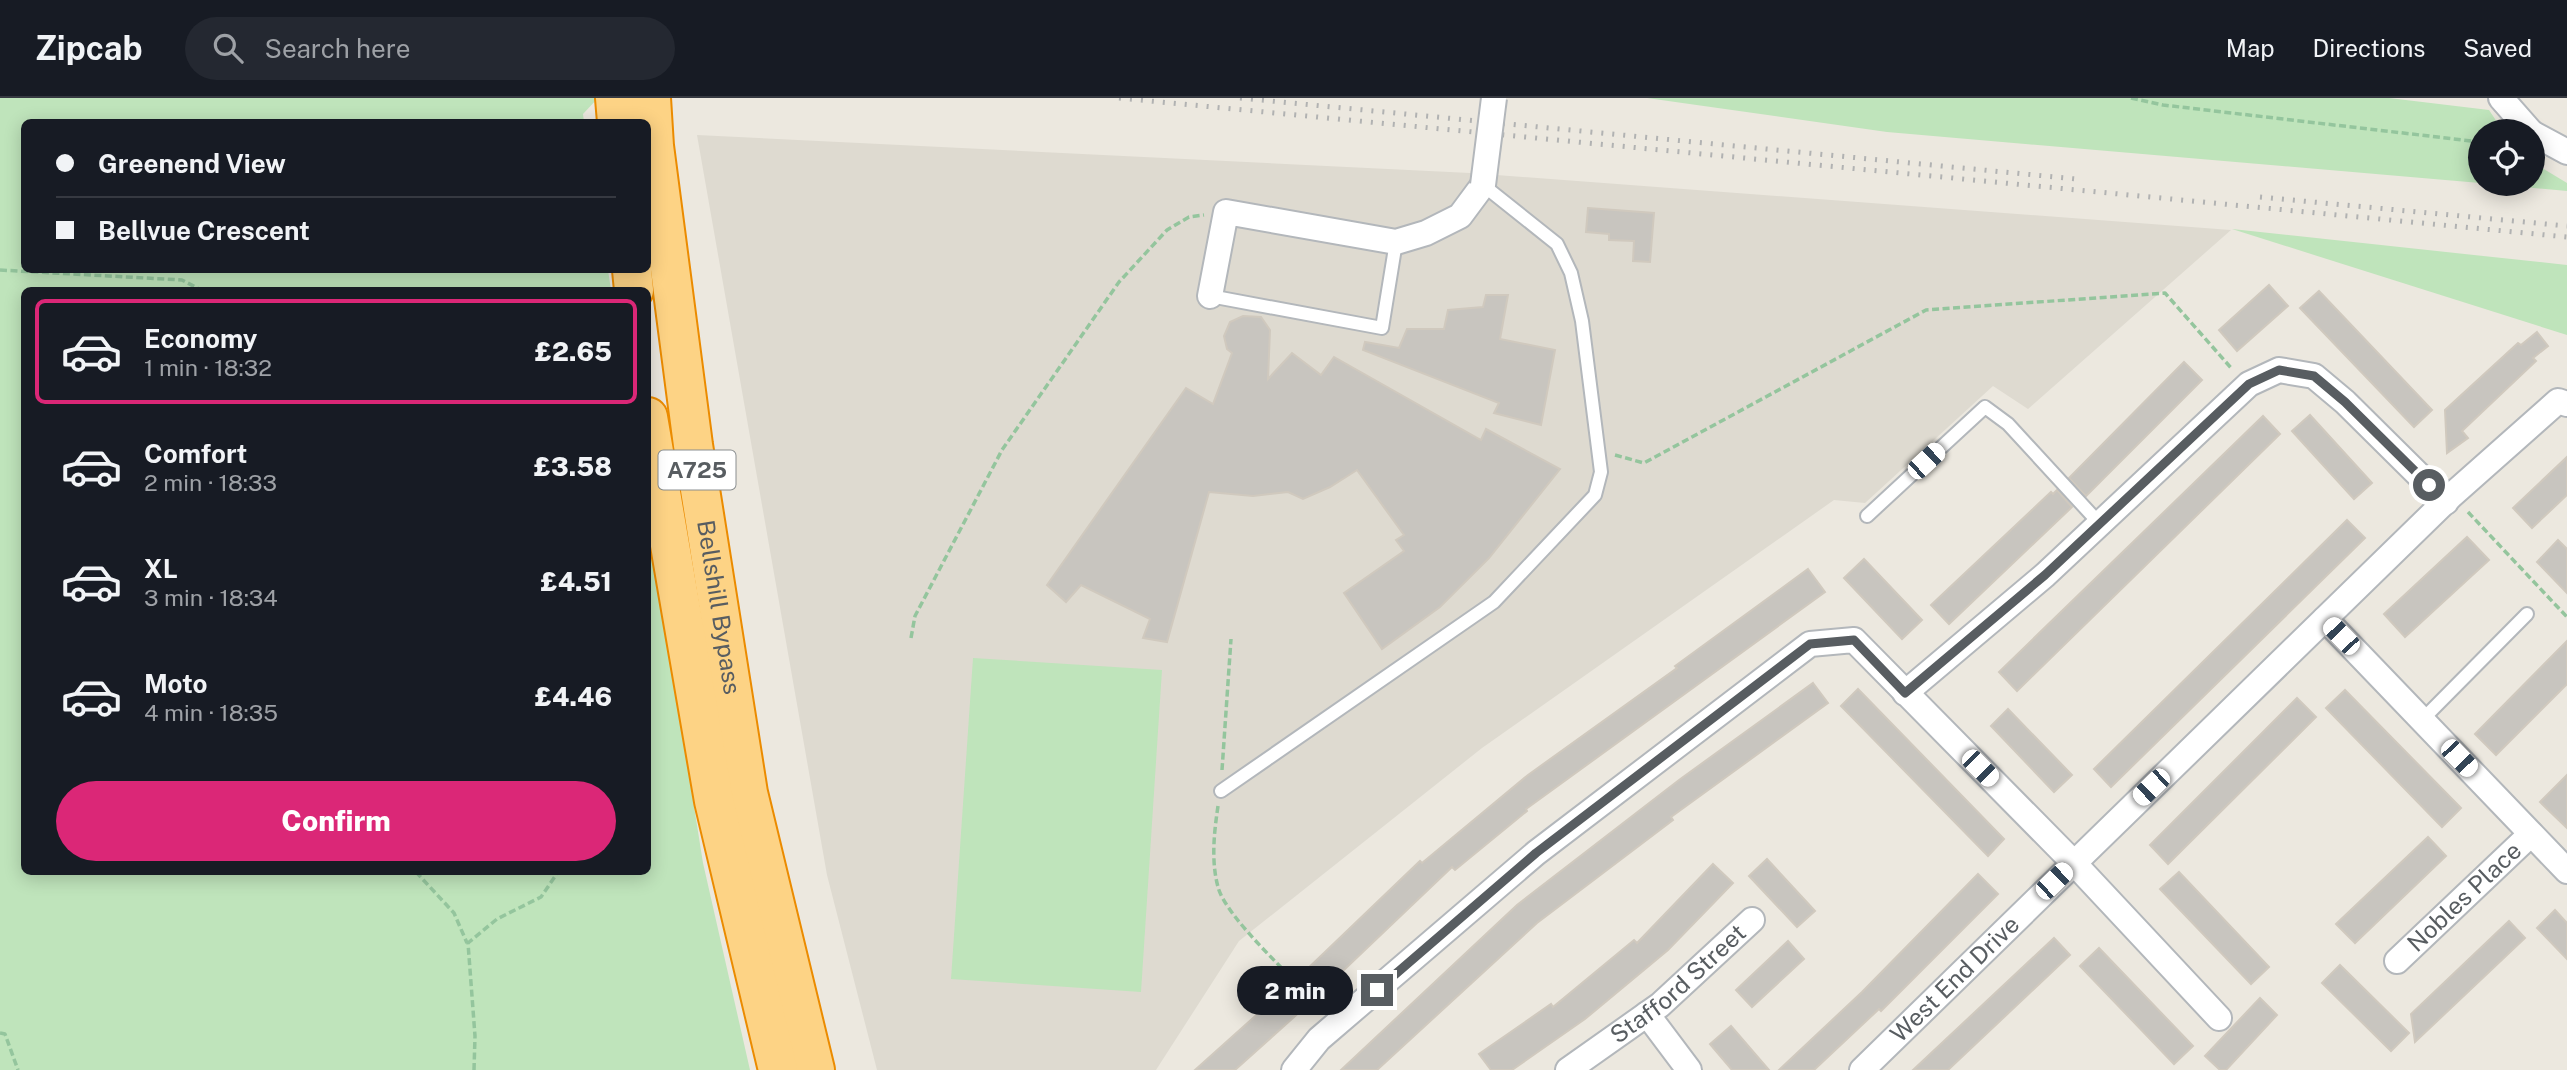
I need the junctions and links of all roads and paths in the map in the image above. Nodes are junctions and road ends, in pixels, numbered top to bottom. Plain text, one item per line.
1 (615, 98) edge
2 (651, 98) edge
3 (1494, 98) edge
4 (2131, 98) edge
5 (2501, 98) edge
6 (617, 119) edge
7 (2520, 119) edge
8 (2545, 140) edge
9 (2468, 141) edge
10 (2567, 152) edge
11 (1483, 185) junction
12 (1226, 212) junction
13 (1396, 242) junction
14 (0, 270) edge
15 (21, 271) edge
16 (55, 273) edge
17 (196, 287) edge
18 (1210, 296) joint
19 (2249, 384) junction
20 (2567, 404) edge
21 (651, 434) edge
22 (1598, 449) junction
23 (2449, 498) junction
24 (1867, 516) dead end
25 (2100, 524) junction
26 (2527, 614) dead end
27 (2567, 617) edge
28 (2325, 619) junction
29 (911, 638) dead end
30 (1231, 639) dead end
31 (1905, 693) junction
32 (2422, 720) junction
33 (1221, 790) junction
34 (2531, 834) junction
35 (2073, 862) junction
36 (2567, 871) edge
37 (419, 875) edge
38 (556, 875) edge
39 (1752, 920) dead end
40 (468, 948) junction
41 (2397, 961) dead end
42 (1647, 1014) junction
43 (2219, 1018) dead end
44 (1337, 1024) junction
45 (0, 1033) edge
46 (18, 1070) edge
47 (474, 1070) edge
48 (778, 1070) edge
49 (815, 1070) edge
50 (1294, 1070) edge
51 (1568, 1070) edge
52 (1689, 1070) edge
53 (1862, 1070) edge

1 - 6 highway
2 - 49 highway, Bellshill Bypass / A725
3 - 11 street, bridge
4 - 9 path
5 - 7 street
8 - 10 street
11 - 13 street
11 - 22 lane
12 - 13 street
12 - 18 street
12 - 29 path
13 - 18 lane
14 - 15 path
16 - 17 path
19 - 22 path
19 - 23 street
19 - 25 street
20 - 23 street, West End Drive
21 - 48 highway, Bellshill Bypass / A725
22 - 33 lane
23 - 27 path
23 - 28 street, West End Drive
24 - 25 lane
25 - 31 street
26 - 32 lane
28 - 32 street
28 - 35 street, West End Drive
30 - 33 path
31 - 35 street
31 - 44 street
32 - 34 street
33 - 44 path
34 - 36 street
34 - 41 street, Nobles Place
35 - 43 street
35 - 53 street, West End Drive
37 - 40 path
38 - 40 path
39 - 42 street, Stafford Street
40 - 47 path
42 - 51 street, Stafford Street
42 - 52 street
44 - 50 street
45 - 46 path

